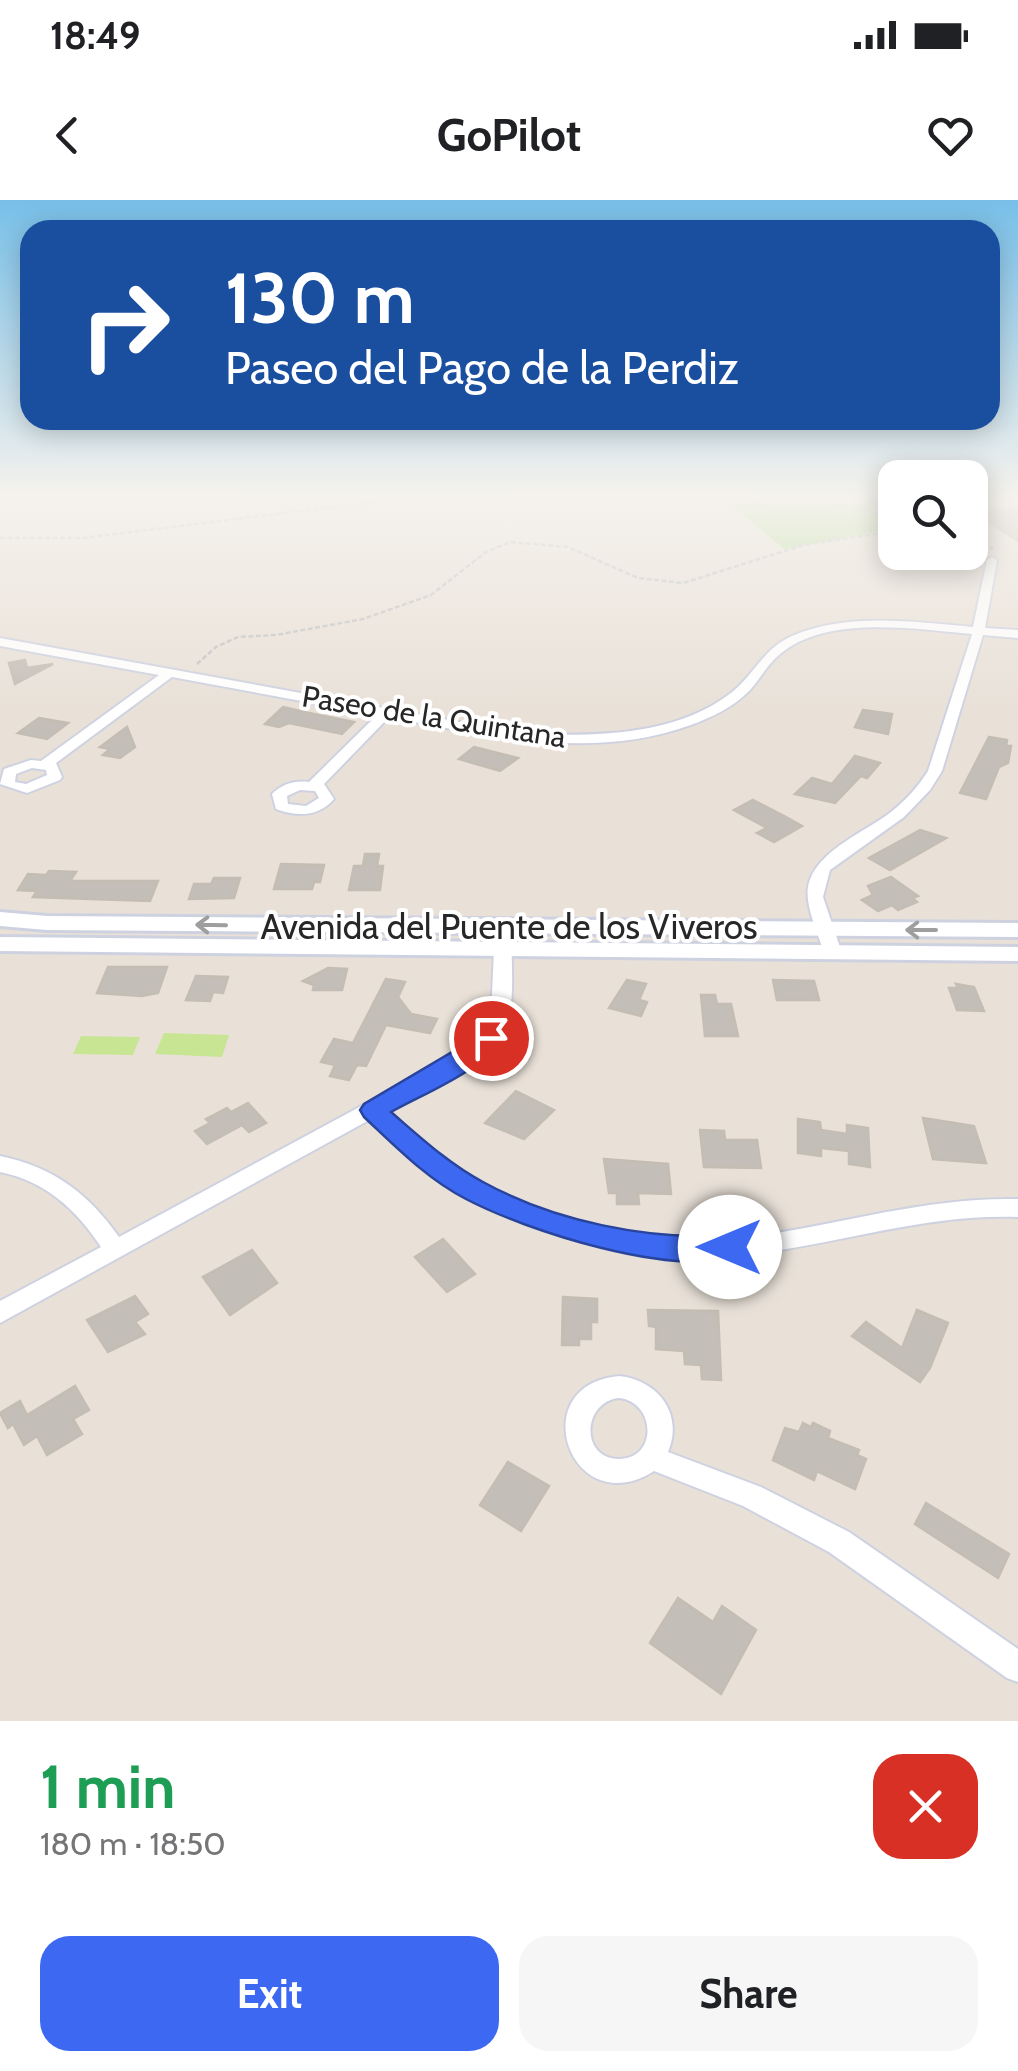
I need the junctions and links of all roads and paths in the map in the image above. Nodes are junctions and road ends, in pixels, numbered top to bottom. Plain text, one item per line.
1 (466, 568) edge
2 (616, 568) edge
3 (730, 568) edge
4 (990, 568) edge
5 (978, 632) junction
6 (1018, 634) edge
7 (0, 642) edge
8 (175, 675) junction
9 (386, 712) junction
10 (46, 764) dead end
11 (314, 785) dead end
12 (0, 920) edge
13 (104, 923) junction
14 (826, 930) junction
15 (1018, 930) edge
16 (503, 939) junction
17 (0, 944) edge
18 (94, 947) junction
19 (833, 953) junction
20 (1018, 954) edge
21 (373, 1110) junction
22 (0, 1164) edge
23 (1018, 1208) edge
24 (116, 1249) junction
25 (0, 1313) edge
26 (652, 1458) dead end
27 (1018, 1667) edge

1 - 8 path
2 - 3 path
4 - 5 street
5 - 6 street, Paseo de la Quintana
5 - 9 street, Paseo de la Quintana
5 - 14 street
7 - 8 street, Paseo de la Quintana
8 - 9 street, Paseo de la Quintana
8 - 10 street
9 - 11 street
12 - 13 street, Avenida del Puente de los Viveros
16 -> 13 street, Avenida del Puente de los Viveros
13 - 18 street
15 -> 14 street, Avenida del Puente de los Viveros
14 - 16 street, Avenida del Puente de los Viveros
14 - 19 street
16 - 18 street, Avenida del Puente de los Viveros
16 - 19 street, Avenida del Puente de los Viveros
16 - 21 street
17 - 18 street, Avenida del Puente de los Viveros
19 - 20 street, Avenida del Puente de los Viveros
21 - 23 street
21 - 24 street
22 - 24 street
24 - 25 street
26 - 27 street

